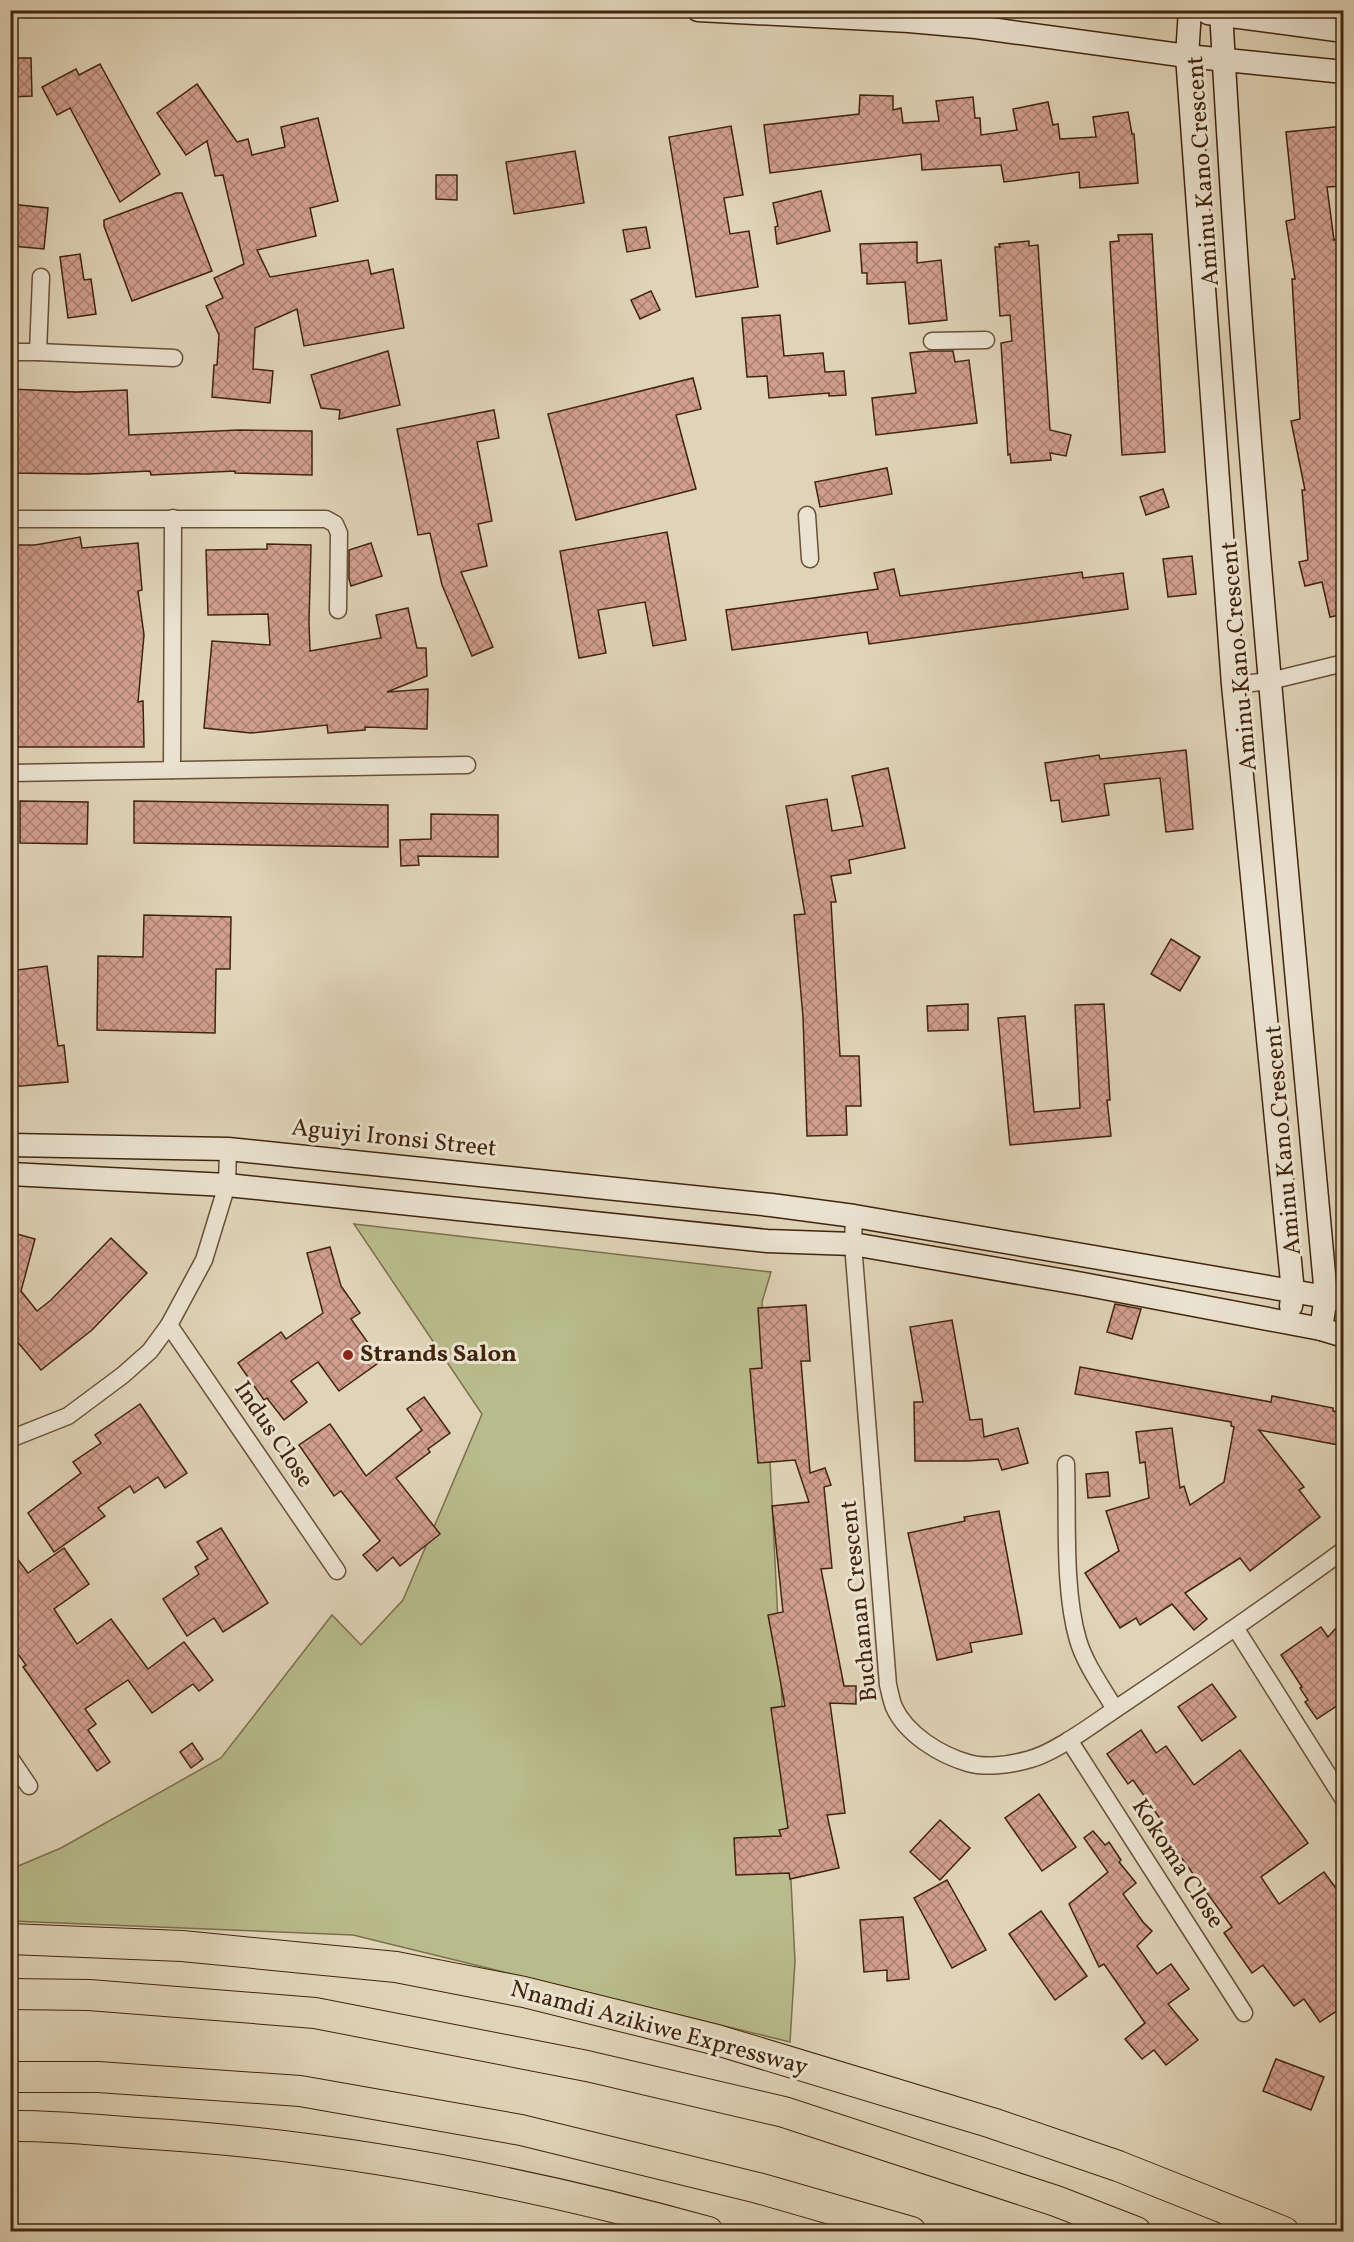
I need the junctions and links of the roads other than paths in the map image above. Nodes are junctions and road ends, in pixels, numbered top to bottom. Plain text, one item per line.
1 (698, 10) edge
2 (1190, 10) edge
3 (1197, 10) edge
4 (1221, 13) edge
5 (1251, 15) edge
6 (1344, 31) edge
7 (1187, 56) junction
8 (1223, 59) junction
9 (1344, 72) edge
10 (41, 277) dead end
11 (986, 340) dead end
12 (932, 341) dead end
13 (10, 352) edge
14 (38, 352) junction
15 (174, 358) dead end
16 (807, 515) dead end
17 (173, 518) junction
18 (10, 519) edge
19 (810, 559) dead end
20 (338, 610) dead end
21 (1344, 663) edge
22 (1270, 681) junction
23 (1233, 685) junction
24 (467, 765) dead end
25 (172, 770) junction
26 (10, 773) edge
27 (10, 1145) edge
28 (228, 1149) junction
29 (10, 1174) edge
30 (227, 1185) junction
31 (771, 1205) joint
32 (854, 1216) junction
33 (853, 1244) junction
34 (1293, 1292) junction
35 (1335, 1298) edge
36 (1289, 1323) junction
37 (169, 1325) junction
38 (1321, 1329) junction
39 (1344, 1336) edge
40 (10, 1438) edge
41 (1066, 1464) dead end
42 (1344, 1550) edge
43 (337, 1571) dead end
44 (1236, 1629) junction
45 (1115, 1709) junction
46 (1069, 1740) junction
47 (10, 1758) edge
48 (29, 1786) dead end
49 (1344, 1800) edge
50 (10, 1939) edge
51 (10, 1994) edge
52 (1244, 2013) dead end
53 (10, 2077) edge
54 (10, 2126) edge
55 (708, 2232) edge
56 (911, 2232) edge
57 (1136, 2232) edge
58 (1284, 2232) edge

1 - 7 main road
2 - 7 main road, Aminu Kano Crescent
3 - 4 main road
4 - 5 main road
4 - 8 main road, Aminu Kano Crescent
5 - 6 main road
7 - 8 main road
7 - 23 main road, Aminu Kano Crescent
8 - 9 main road
8 - 22 main road, Aminu Kano Crescent
10 - 14 street
11 - 12 street
13 - 14 street
14 - 15 street
16 - 19 street
17 - 18 street
17 - 20 street
17 - 25 street
21 - 22 street
22 - 23 street
22 - 35 main road, Aminu Kano Crescent
23 - 34 main road, Aminu Kano Crescent
24 - 25 street
25 - 26 street
27 - 28 main road, Aguiyi Ironsi Street
28 - 30 street
28 - 31 main road, Aguiyi Ironsi Street
29 - 30 main road
30 - 33 main road
30 - 37 street
31 - 32 main road, Aminu Kano Crescent
32 - 33 street, Buchanan Crescent
32 - 34 main road, Aminu Kano Crescent
33 - 36 main road
33 - 46 street, Buchanan Crescent
34 - 35 main road, Aminu Kano Crescent
34 - 36 main road, Aminu Kano Crescent
35 - 38 main road, Aminu Kano Crescent
36 - 38 main road
37 - 40 street
37 - 43 street, Indus Close
38 - 39 main road
41 - 45 street
42 - 44 street, Buchanan Crescent
44 - 45 street, Buchanan Crescent
44 - 49 street
45 - 46 street, Buchanan Crescent
46 - 52 street, Kokoma Close
47 - 48 street
50 - 58 highway, Nnamdi Azikiwe Expressway
51 - 57 highway, Nnamdi Azikiwe Expressway
53 - 56 highway
54 - 55 highway

